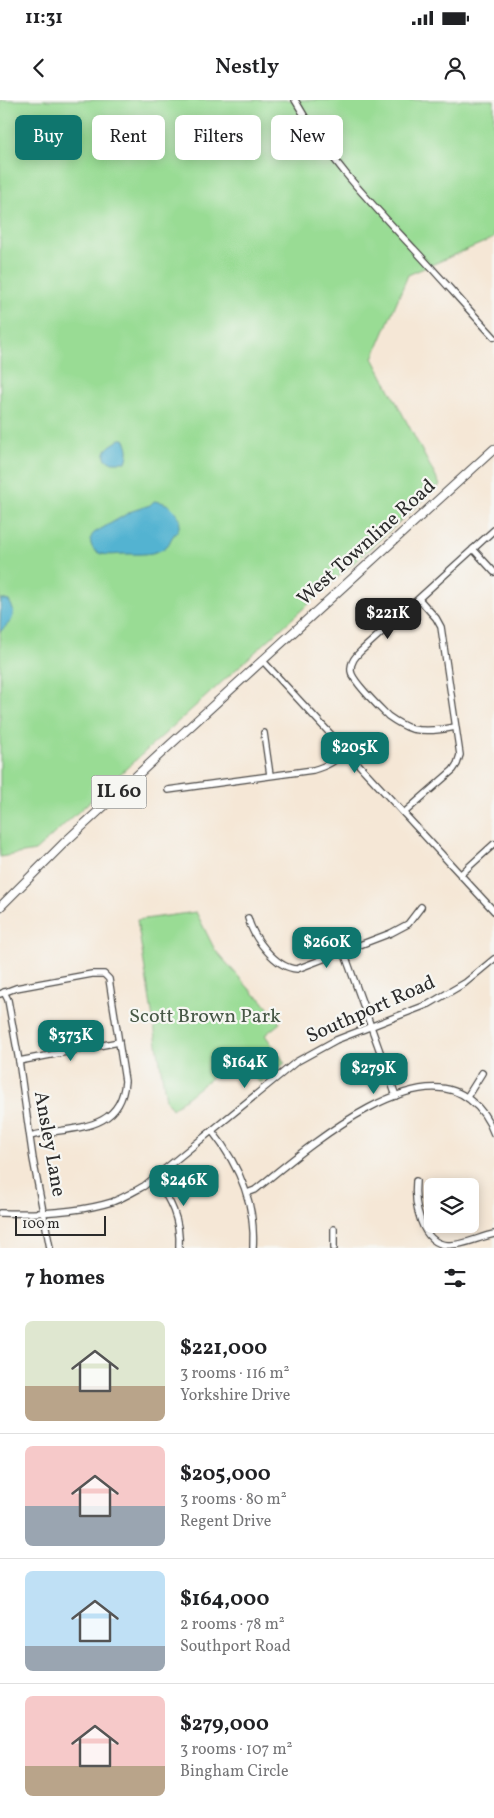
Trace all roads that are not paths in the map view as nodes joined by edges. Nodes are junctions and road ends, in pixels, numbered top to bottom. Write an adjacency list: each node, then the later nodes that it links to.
1 (295, 100): 2 (street)
2 (494, 337)
3 (494, 449): 8 (main road, West Townline Road / IL 60)
4 (494, 530): 5 (street)
5 (473, 549): 6 (street); 7 (street)
6 (494, 572)
7 (419, 599): 9 (street); 9 (street)
8 (263, 661): 11 (street); 17 (main road, IL 60)
9 (455, 727): 14 (street)
10 (264, 733): 12 (street)
11 (347, 750): 12 (street); 14 (street)
12 (270, 775): 13 (street)
13 (168, 790)
14 (405, 812): 16 (street)
15 (494, 844): 16 (street)
16 (461, 874): 19 (street)
17 (0, 907)
18 (422, 907): 21 (street)
19 (494, 910)
20 (248, 918): 21 (street)
21 (344, 952): 24 (street)
22 (494, 959): 24 (street, Southport Road)
23 (2, 993): 25 (street); 26 (street, Ansley Lane)
24 (371, 1027): 28 (street); 30 (street, Southport Road)
25 (119, 1042): 26 (street); 32 (street)
26 (19, 1061): 32 (street, Ansley Lane)
27 (482, 1073): 29 (street)
28 (396, 1096): 29 (street); 35 (street)
29 (467, 1097): 31 (street)
30 (212, 1131): 33 (street, Southport Road); 35 (street)
31 (494, 1134)
32 (30, 1136): 37 (street, Ansley Lane)
33 (155, 1177): 37 (street, Southport Road); 41 (street)
34 (416, 1181): 39 (street)
35 (247, 1193): 42 (street)
36 (0, 1213): 37 (street, Southport Road)
37 (44, 1214): 40 (street, Ansley Lane)
38 (334, 1229): 43 (street)
39 (494, 1234)
40 (50, 1248)
41 (179, 1248)
42 (253, 1248)
43 (334, 1248)

